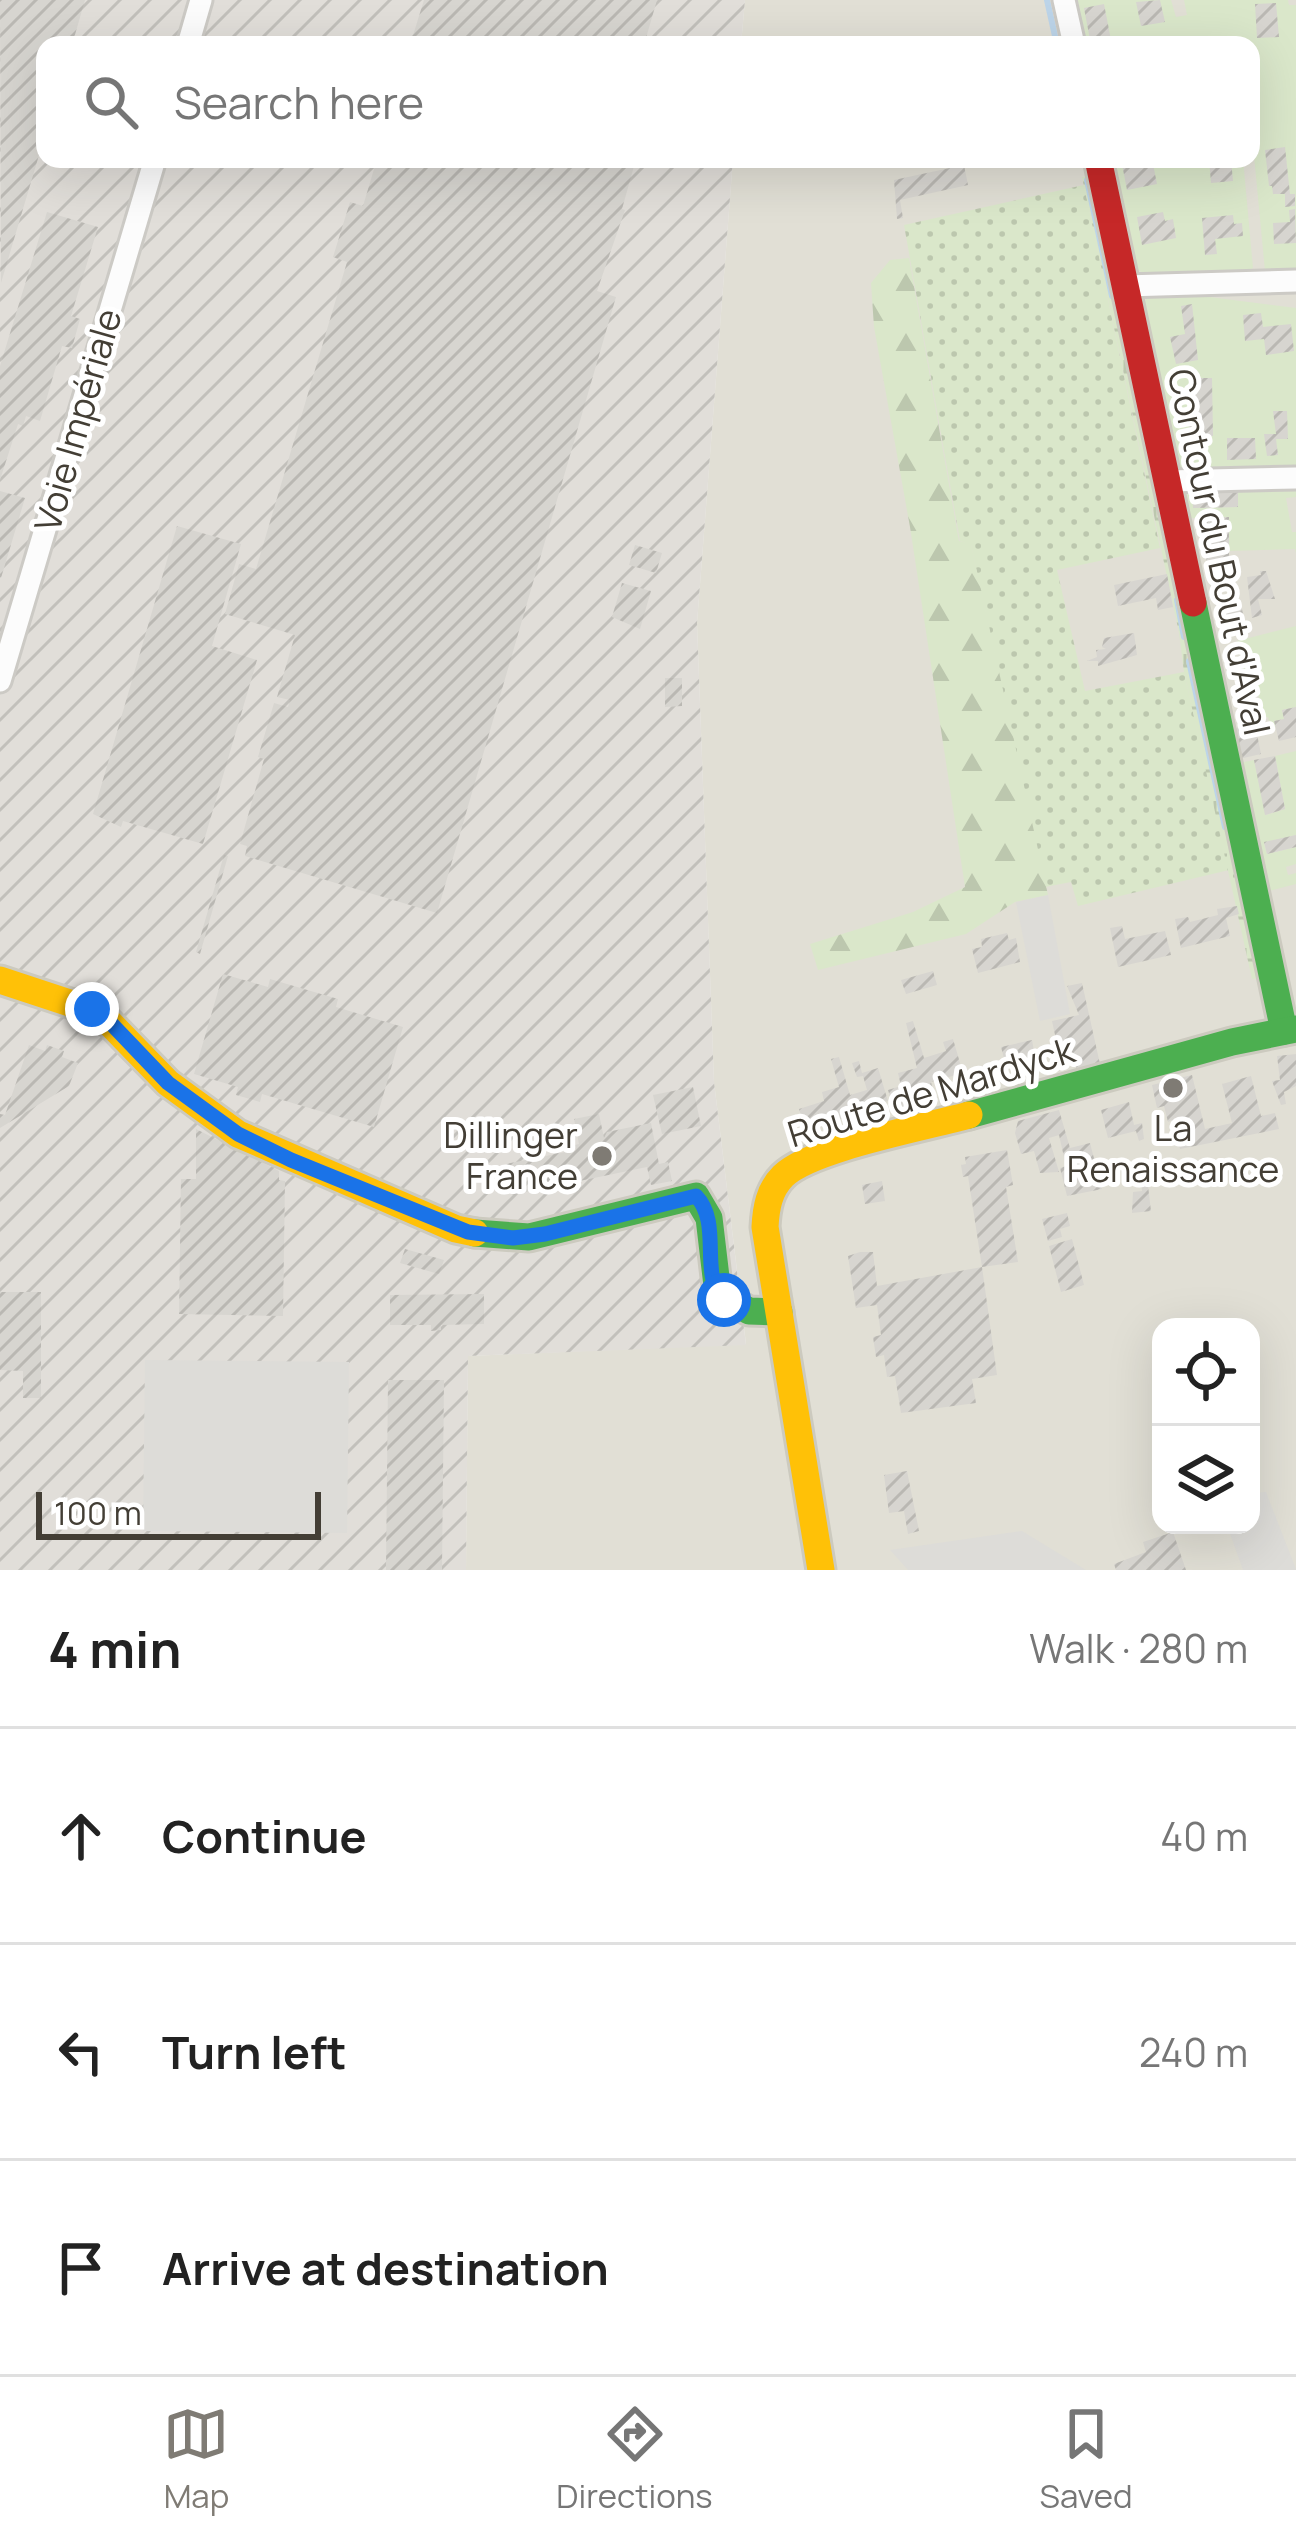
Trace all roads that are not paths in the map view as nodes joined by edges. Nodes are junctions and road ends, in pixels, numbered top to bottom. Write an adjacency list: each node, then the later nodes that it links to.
1 (201, 0): 3 (street)
2 (1064, 0): 4 (street)
3 (191, 36)
4 (1072, 36)
5 (151, 168): 11 (street, Voie Impériale)
6 (1100, 168): 8 (street, Contour du Bout d'Aval)
7 (1296, 280): 8 (street)
8 (1125, 286): 10 (street, Contour du Bout d'Aval)
9 (1296, 478): 10 (street)
10 (1168, 481): 13 (street, Contour du Bout d'Aval)
11 (0, 681)
12 (0, 980): 14 (street)
13 (1290, 1030): 14 (street, Route de Mardyck)
14 (779, 1312): 15 (street, Route de Mardyck)
15 (821, 1570)

